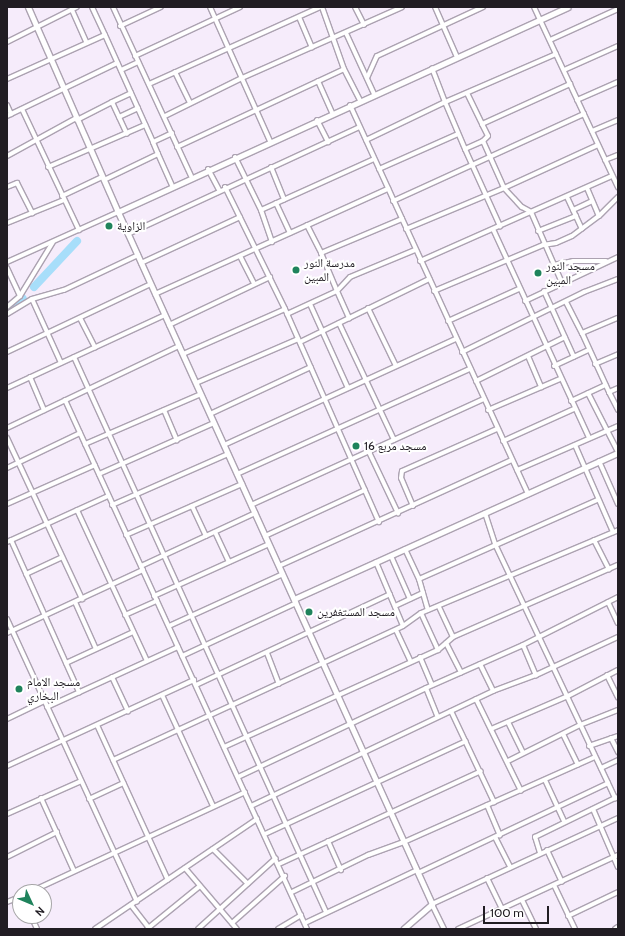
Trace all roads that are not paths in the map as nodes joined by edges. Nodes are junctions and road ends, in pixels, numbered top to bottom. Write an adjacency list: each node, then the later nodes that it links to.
1 (28, 7): 23 (street)
2 (78, 7): 16 (street)
3 (92, 7): 25 (street)
4 (113, 7): 22 (street)
5 (161, 7): 22 (street)
6 (210, 7): 18 (street)
7 (240, 7): 18 (street)
8 (321, 7): 17 (street); 26 (street)
9 (355, 7): 20 (street)
10 (402, 7): 20 (street)
11 (434, 7): 21 (street)
12 (483, 7): 21 (street)
13 (534, 7): 19 (street)
14 (568, 7): 19 (street)
15 (618, 9): 27 (street)
16 (72, 10): 23 (street); 29 (street)
17 (299, 17): 31 (street); 32 (street)
18 (215, 18): 32 (street); 34 (street)
19 (540, 20): 27 (street); 35 (street)
20 (364, 25): 24 (street)
21 (442, 25): 35 (street); 46 (street)
22 (120, 26): 34 (street)
23 (37, 27): 28 (street); 36 (street)
24 (346, 33): 26 (street); 46 (street)
25 (105, 35): 29 (street); 38 (street)
26 (333, 38): 31 (street); 40 (street)
27 (550, 40): 33 (street)
28 (7, 42)
29 (87, 43): 36 (street)
30 (618, 46): 42 (street)
31 (312, 47): 45 (street)
32 (229, 48): 43 (street); 45 (street)
33 (556, 54): 42 (street); 53 (street)
34 (135, 56): 37 (street)
35 (456, 57): 39 (street)
36 (51, 58): 44 (street); 51 (street)
37 (138, 62): 41 (street); 49 (street)
38 (117, 63): 41 (street); 51 (street)
39 (432, 68): 54 (street); 58 (street)
40 (344, 69): 47 (street); 55 (street)
41 (120, 70): 52 (street)
42 (564, 70): 50 (street)
43 (175, 72): 49 (street); 59 (street)
44 (8, 77)
45 (242, 78): 59 (street); 63 (street)
46 (367, 78): 54 (street)
47 (318, 81): 63 (street); 65 (street)
48 (618, 82): 56 (street)
49 (149, 84): 68 (street)
50 (570, 84): 56 (street); 73 (street)
51 (64, 89): 64 (street); 70 (street)
52 (131, 93): 57 (street); 62 (street)
53 (467, 93): 58 (street); 73 (street)
54 (374, 94): 55 (street)
55 (360, 100): 61 (street)
56 (578, 100): 66 (street)
57 (112, 102): 69 (street); 70 (street)
58 (445, 102): 79 (street); 80 (street)
59 (190, 103): 68 (street)
60 (7, 105): 67 (street)
61 (350, 105): 65 (street); 75 (street)
62 (138, 108): 69 (street); 74 (street)
63 (257, 108): 82 (street); 87 (street)
64 (22, 109): 67 (street); 81 (street)
65 (332, 113): 71 (street)
66 (584, 114): 76 (street); 94 (street)
67 (9, 115)
68 (165, 116): 77 (street)
69 (119, 117): 78 (street)
70 (77, 119): 81 (street); 89 (street)
71 (317, 120): 82 (street); 85 (street)
72 (618, 120): 76 (street)
73 (482, 124): 83 (street)
74 (145, 125): 78 (street); 84 (street)
75 (360, 126): 80 (street); 85 (street)
76 (592, 131): 86 (street)
77 (172, 133): 84 (street); 87 (street)
78 (127, 134): 89 (street)
79 (458, 134): 88 (street); 101 (street)
80 (366, 140): 95 (street)
81 (36, 141): 92 (street); 99 (street)
82 (270, 141): 93 (street)
83 (483, 141): 88 (street); 94 (street)
84 (153, 142): 90 (street)
85 (328, 142): 98 (street)
86 (598, 145): 96 (street); 109 (street)
87 (177, 147): 102 (street)
88 (465, 149): 97 (street)
89 (90, 150): 99 (street); 104 (street)
90 (158, 154): 104 (street); 106 (street)
91 (618, 155): 96 (street)
92 (7, 156)
93 (235, 156): 100 (street); 105 (street)
94 (490, 156): 97 (street); 109 (street)
95 (374, 159): 101 (street); 118 (street)
96 (605, 160): 103 (street)
97 (472, 164): 114 (street); 119 (street)
98 (271, 167): 105 (street); 118 (street)
99 (48, 168): 117 (street)
100 (208, 169): 102 (street); 113 (street)
101 (379, 169): 112 (street)
102 (191, 176): 106 (street)
103 (612, 176): 110 (street); 111 (street)
104 (103, 178): 117 (street); 124 (street)
105 (245, 178): 108 (street); 122 (street)
106 (172, 185): 124 (street)
107 (7, 187): 126 (street)
108 (225, 187): 113 (street); 129 (street)
109 (504, 188): 114 (street); 125 (street)
110 (587, 188): 115 (street); 120 (street)
111 (618, 188)
112 (388, 189): 119 (street); 132 (street)
113 (219, 190): 140 (street)
114 (486, 196): 133 (street); 134 (street)
115 (567, 197): 123 (street); 125 (street)
116 (618, 197): 128 (street)
117 (63, 198): 126 (street); 137 (street)
118 (284, 200): 121 (street)
119 (393, 201): 130 (street)
120 (592, 201): 123 (street); 128 (street)
121 (276, 203): 122 (street); 139 (street)
122 (261, 210): 142 (street)
123 (573, 210): 127 (street)
124 (118, 212): 137 (street); 140 (street)
125 (531, 212): 133 (street); 138 (street)
126 (32, 213): 131 (street)
127 (576, 216): 136 (street); 138 (street)
128 (599, 216): 136 (street)
129 (240, 217): 144 (street); 154 (street)
130 (402, 219): 134 (street); 146 (street)
131 (7, 223)
132 (307, 225): 139 (street); 146 (street)
133 (500, 226): 135 (street)
134 (406, 229): 145 (street)
135 (493, 229): 150 (street); 151 (street)
136 (582, 229): 143 (street)
137 (79, 230): 141 (street)
138 (538, 231): 143 (street)
139 (290, 233): 142 (street)
140 (128, 234): 147 (street)
141 (53, 242): 153 (street); 168 (street)
142 (272, 242): 144 (street)
143 (543, 245): 150 (street); 155 (street)
144 (257, 248): 148 (street); 157 (street)
145 (415, 250): 151 (street); 164 (street)
146 (320, 253): 164 (street)
147 (138, 255): 154 (street); 169 (street)
148 (240, 256): 162 (street); 167 (street)
149 (618, 257): 152 (street)
150 (506, 260): 163 (street); 165 (street)
151 (420, 261): 158 (street)
152 (609, 261): 155 (street); 160 (street)
153 (7, 262)
154 (141, 263): 161 (street)
155 (553, 265): 160 (street)
156 (7, 268): 168 (street)
157 (270, 277): 162 (street); 176 (street)
158 (429, 279): 165 (street); 174 (street)
159 (618, 279): 171 (street)
160 (562, 283): 166 (street)
161 (151, 284): 167 (street); 180 (street)
162 (254, 284): 186 (street)
163 (519, 289): 170 (street); 184 (street)
164 (337, 290): 172 (street); 181 (street)
165 (434, 291): 184 (street)
166 (544, 291): 170 (street); 175 (street)
167 (155, 294): 179 (street)
168 (20, 296): 173 (street)
169 (32, 299): 177 (street); 188 (street)
170 (525, 301): 182 (street)
171 (566, 302): 175 (street); 189 (street)
172 (310, 304): 178 (street); 187 (street)
173 (7, 307)
174 (368, 308): 181 (street); 206 (street)
175 (552, 308): 182 (street); 190 (street)
176 (285, 309): 178 (street); 199 (street)
177 (7, 314)
178 (287, 314): 192 (street)
179 (165, 315): 186 (street); 194 (street)
180 (80, 318): 188 (street); 194 (street)
181 (349, 318): 185 (street)
182 (532, 318): 195 (street); 198 (street)
183 (618, 318): 189 (street)
184 (448, 321): 191 (street)
185 (339, 323): 187 (street); 212 (street)
186 (169, 325): 193 (street)
187 (323, 332): 192 (street); 218 (street)
188 (47, 333): 197 (street); 204 (street)
189 (582, 333): 196 (street)
190 (565, 337): 195 (street); 203 (street)
191 (456, 339): 198 (street); 206 (street)
192 (299, 340): 208 (street); 214 (street)
193 (179, 346): 199 (street); 220 (street)
194 (95, 347): 202 (street)
195 (546, 347): 201 (street); 207 (street)
196 (589, 350): 203 (street); 205 (street)
197 (7, 352)
198 (462, 352): 209 (street)
199 (183, 354): 214 (street)
200 (618, 354): 205 (street)
201 (528, 356): 213 (street); 216 (street)
202 (74, 357): 204 (street); 220 (street)
203 (574, 357): 207 (street)
204 (61, 363): 210 (street)
205 (595, 364): 215 (street)
206 (396, 366): 212 (street)
207 (554, 366): 211 (street)
208 (312, 367): 224 (street); 234 (street)
209 (470, 369): 213 (street); 233 (street)
210 (30, 377): 217 (street); 229 (street)
211 (560, 379): 216 (street); 227 (street)
212 (365, 380): 218 (street); 233 (street)
213 (476, 381): 226 (street)
214 (196, 383): 223 (street)
215 (606, 385): 221 (street); 222 (street)
216 (541, 387): 231 (street)
217 (7, 388)
218 (348, 388): 224 (street)
219 (618, 388): 221 (street)
220 (88, 389): 225 (street); 242 (street)
221 (609, 392): 232 (street)
222 (588, 393): 227 (street); 240 (street)
223 (201, 394): 230 (street); 234 (street)
224 (325, 398): 239 (street); 249 (street)
225 (65, 400): 229 (street); 241 (street)
226 (484, 400): 231 (street); 246 (street)
227 (571, 401): 228 (street)
228 (574, 409): 244 (street); 247 (street)
229 (44, 410): 237 (street)
230 (164, 410): 242 (street); 245 (street)
231 (488, 410): 238 (street)
232 (618, 410)
233 (379, 411): 239 (street); 246 (street)
234 (210, 414): 235 (street)
235 (214, 424): 245 (street); 249 (street)
236 (618, 426): 240 (street)
237 (7, 428)
238 (497, 429): 247 (street); 278 (street)
239 (339, 430): 254 (street); 264 (street)
240 (606, 431): 244 (street); 252 (street)
241 (80, 433): 248 (street); 257 (street)
242 (109, 434): 248 (street); 258 (street)
243 (7, 438): 257 (street)
244 (589, 438): 250 (street)
245 (177, 440): 258 (street)
246 (394, 440): 251 (street)
247 (502, 441): 255 (street)
248 (85, 444): 259 (street)
249 (224, 445): 253 (street)
250 (575, 445): 261 (street); 262 (street)
251 (369, 452): 254 (street); 281 (street)
252 (618, 452): 256 (street)
253 (228, 454): 264 (street); 269 (street)
254 (352, 460): 266 (street); 276 (street)
255 (512, 460): 262 (street); 278 (street)
256 (598, 461): 261 (street); 267 (street)
257 (19, 463): 260 (street); 268 (street)
258 (122, 464): 263 (street); 269 (street)
259 (95, 465): 263 (street); 268 (street)
260 (7, 468)
261 (584, 468): 270 (street); 272 (street)
262 (517, 470): 270 (street)
263 (99, 474): 271 (street)
264 (237, 474): 265 (street)
265 (242, 484): 276 (street); 277 (street)
266 (365, 490): 283 (street); 291 (street)
267 (616, 492): 275 (street)
268 (32, 493): 273 (street); 284 (street)
269 (136, 494): 274 (street); 285 (street)
270 (528, 494): 282 (street)
271 (108, 496): 274 (street); 279 (street)
272 (597, 500): 288 (street); 295 (street)
273 (7, 504)
274 (112, 504): 289 (street)
275 (618, 504)
276 (251, 505): 280 (street)
277 (192, 506): 285 (street); 290 (street)
278 (413, 506): 281 (street)
279 (77, 510): 284 (street); 311 (street)
280 (255, 513): 287 (street); 291 (street)
281 (398, 513): 283 (street)
282 (485, 513): 295 (street); 296 (street)
283 (379, 522): 302 (street)
284 (47, 524): 293 (street); 299 (street)
285 (150, 524): 289 (street); 297 (street)
286 (618, 530): 288 (street)
287 (215, 532): 290 (street); 300 (street)
288 (613, 532): 292 (street)
289 (126, 535): 304 (street)
290 (206, 536): 297 (street)
291 (266, 536): 294 (street)
292 (594, 540): 305 (street); 308 (street)
293 (9, 541): 306 (street)
294 (269, 544): 300 (street); 302 (street)
295 (495, 544): 308 (street); 309 (street)
296 (405, 549): 298 (street); 309 (street)
297 (164, 556): 304 (street); 310 (street)
298 (391, 556): 301 (street); 317 (street)
299 (62, 558): 306 (street); 316 (street)
300 (229, 562): 310 (street)
301 (376, 562): 313 (street); 319 (street)
302 (279, 566): 307 (street)
303 (618, 566): 305 (street)
304 (142, 568): 311 (street); 314 (street)
305 (609, 569): 322 (street)
306 (26, 574): 328 (street)
307 (283, 574): 319 (street); 329 (street)
308 (511, 575): 322 (street); 324 (street)
309 (419, 579): 312 (street)
310 (177, 585): 314 (street); 329 (street)
311 (110, 586): 316 (street); 327 (street)
312 (423, 593): 317 (street); 325 (street)
313 (390, 594): 323 (street); 338 (street)
314 (154, 596): 318 (street)
315 (618, 597): 321 (street)
316 (82, 599): 320 (street)
317 (410, 599): 323 (street)
318 (157, 600): 327 (street); 332 (street)
319 (295, 601): 338 (street); 344 (street)
320 (75, 602): 328 (street); 346 (street)
321 (608, 602): 331 (street); 340 (street)
322 (525, 605): 339 (street); 340 (street)
323 (395, 606): 333 (street)
324 (439, 607): 325 (street); 339 (street)
325 (428, 610): 326 (street)
326 (421, 613): 333 (street); 347 (street)
327 (125, 615): 336 (street)
328 (45, 616): 334 (street); 353 (street)
329 (191, 616): 332 (street); 344 (street)
330 (7, 619): 334 (street)
331 (618, 623)
332 (168, 626): 345 (street)
333 (403, 626): 335 (street)
334 (12, 630): 337 (street); 375 (street)
335 (396, 630): 351 (street); 354 (street)
336 (133, 632): 346 (street); 352 (street)
337 (7, 633)
338 (310, 633): 348 (street); 354 (street)
339 (453, 637): 342 (street)
340 (540, 637): 343 (street); 356 (street)
341 (618, 637): 356 (street)
342 (446, 643): 347 (street); 358 (street)
343 (523, 645): 355 (street); 360 (street)
344 (204, 646): 349 (street); 359 (street)
345 (178, 647): 349 (street); 352 (street)
346 (96, 649): 353 (street)
347 (438, 650): 350 (street)
348 (266, 653): 359 (street); 364 (street)
349 (182, 656): 363 (street)
350 (420, 657): 351 (street); 366 (street)
351 (410, 660): 371 (street)
352 (147, 661): 362 (street)
353 (66, 663): 369 (street)
354 (323, 663): 364 (street); 371 (street)
355 (480, 664): 358 (street); 368 (street)
356 (555, 667): 360 (street); 372 (street)
357 (618, 670): 361 (street)
358 (461, 672): 366 (street)
359 (218, 675): 365 (street); 376 (street)
360 (536, 675): 368 (street)
361 (607, 675): 372 (street); 373 (street)
362 (112, 677): 369 (street); 378 (street)
363 (194, 680): 365 (street); 370 (street)
364 (279, 684): 376 (street)
365 (196, 685): 381 (street)
366 (432, 685): 367 (street)
367 (426, 688): 382 (street); 386 (street)
368 (493, 691): 374 (street)
369 (79, 692): 377 (street)
370 (162, 695): 378 (street); 389 (street)
371 (338, 695): 386 (street); 392 (street)
372 (568, 696): 384 (street); 387 (street)
373 (618, 698)
374 (476, 699): 380 (street); 388 (street)
375 (44, 701): 377 (street); 383 (street)
376 (232, 706): 381 (street); 392 (street)
377 (47, 707): 394 (street)
378 (128, 710): 385 (street)
379 (618, 710): 387 (street)
380 (451, 711): 382 (street); 395 (street)
381 (210, 715): 389 (street); 397 (street)
382 (438, 717): 400 (street)
383 (7, 718)
384 (508, 722): 388 (street); 399 (street)
385 (97, 725): 394 (street); 402 (street)
386 (351, 725): 400 (street); 407 (street)
387 (580, 725): 390 (street); 396 (street)
388 (491, 729): 404 (street)
389 (178, 730): 402 (street); 424 (street)
390 (563, 734): 399 (street); 405 (street)
391 (618, 736): 393 (street)
392 (246, 737): 397 (street); 407 (street)
393 (611, 738): 396 (street); 398 (street)
394 (62, 740): 406 (street); 412 (street)
395 (466, 741): 409 (street); 415 (street)
396 (589, 746): 401 (street)
397 (224, 747): 410 (street)
398 (618, 752)
399 (523, 753): 404 (street)
400 (364, 754): 415 (street); 418 (street)
401 (595, 757): 405 (street); 408 (street)
402 (114, 760): 413 (street)
403 (618, 760): 408 (street)
404 (508, 761): 416 (street)
405 (578, 765): 411 (street)
406 (7, 766)
407 (260, 767): 410 (street); 418 (street)
408 (601, 768): 414 (street)
409 (481, 771): 422 (street); 428 (street)
410 (238, 777): 417 (street)
411 (545, 780): 416 (street); 426 (street)
412 (81, 781): 420 (street); 421 (street)
413 (123, 783): 421 (street); 438 (street)
414 (608, 783): 419 (street); 426 (street)
415 (378, 784): 428 (street); 433 (street)
416 (521, 791): 422 (street)
417 (245, 792): 424 (street); 425 (street)
418 (273, 796): 425 (street); 433 (street)
419 (616, 797): 427 (street)
420 (41, 798): 429 (street); 435 (street)
421 (90, 799): 443 (street)
422 (494, 802): 423 (street)
423 (487, 805): 437 (street); 440 (street)
424 (213, 806): 438 (street)
425 (251, 806): 431 (street)
426 (558, 807): 432 (street); 437 (street)
427 (593, 809): 432 (street); 434 (street)
428 (391, 813): 439 (street); 440 (street)
429 (7, 814)
430 (618, 818): 434 (street)
431 (257, 819): 436 (street); 441 (street)
432 (564, 820): 444 (street)
433 (286, 825): 436 (street); 445 (street)
434 (600, 826): 442 (street); 448 (street)
435 (57, 832): 447 (street); 455 (street)
436 (265, 834): 449 (street)
437 (498, 836): 453 (street); 456 (street)
438 (148, 837): 443 (street); 459 (street)
439 (328, 841): 445 (street); 454 (street)
440 (404, 842): 454 (street); 456 (street)
441 (213, 849): 452 (street); 463 (street)
442 (547, 850): 444 (street); 460 (street)
443 (114, 852): 455 (street); 469 (street)
444 (540, 853): 453 (street)
445 (299, 854): 450 (street); 461 (street)
446 (618, 855): 448 (street)
447 (7, 857)
448 (613, 857): 451 (street); 460 (street)
449 (276, 858): 450 (street); 463 (street)
450 (279, 864): 457 (street)
451 (618, 867)
452 (185, 868): 459 (street); 465 (street)
453 (510, 868): 458 (street)
454 (341, 870): 461 (street)
455 (74, 871): 462 (street)
456 (418, 872): 470 (street); 474 (street)
457 (285, 876): 466 (street); 477 (street)
458 (487, 878): 470 (street); 472 (street)
459 (168, 880): 469 (street)
460 (562, 882): 464 (street)
461 (311, 883): 466 (street); 474 (street)
462 (47, 884)
463 (248, 884): 473 (street)
464 (554, 885): 468 (street); 476 (street)
465 (200, 886): 473 (street); 479 (street)
466 (292, 892): 475 (street)
467 (618, 892): 476 (street)
468 (522, 900): 472 (street); 489 (street)
469 (137, 901): 471 (street)
470 (432, 904): 486 (street); 487 (street)
471 (131, 905): 479 (street); 481 (street)
472 (502, 909): 488 (street)
473 (220, 910): 477 (street); 482 (street)
474 (326, 912): 478 (street)
475 (301, 915): 478 (street); 484 (street)
476 (568, 916): 490 (street)
477 (232, 923): 483 (street)
478 (305, 923): 485 (street)
479 (148, 928)
480 (618, 928): 491 (street)
481 (95, 929)
482 (198, 929)
483 (237, 929)
484 (278, 929)
485 (307, 929)
486 (403, 929)
487 (444, 929)
488 (458, 929)
489 (535, 929)
490 (575, 929)
491 (615, 929)

